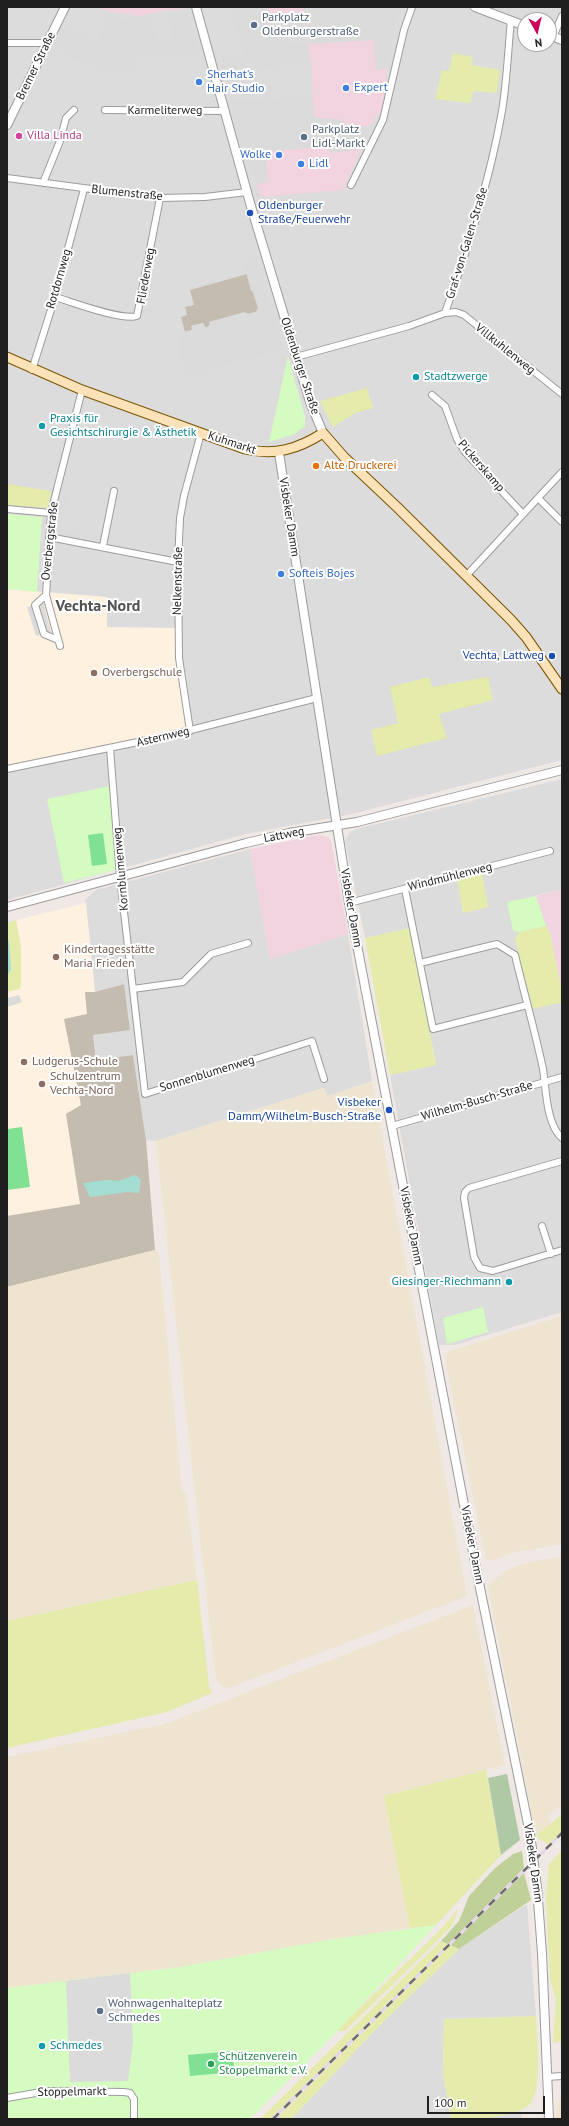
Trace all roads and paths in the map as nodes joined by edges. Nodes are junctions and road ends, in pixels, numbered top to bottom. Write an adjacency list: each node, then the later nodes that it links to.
1 (65, 7): 10 (street, Bremer Straße)
2 (196, 7): 13 (street, Oldenburger Straße)
3 (412, 7): 17 (street)
4 (475, 7): 6 (street)
5 (562, 16): 8 (street)
6 (511, 20): 7 (street); 22 (street, Graf-von-Galen-Straße)
7 (517, 23)
8 (557, 25)
9 (7, 43): 10 (street)
10 (47, 43): 14 (street, Bremer Straße)
11 (74, 110): 16 (street)
12 (105, 110): 13 (street, Karmeliterweg)
13 (225, 111): 19 (street, Oldenburger Straße)
14 (7, 125)
15 (7, 178): 16 (street, Blumenstraße)
16 (43, 183): 18 (street, Blumenstraße)
17 (351, 185)
18 (84, 189): 20 (street, Blumenstraße); 21 (street, Rotdornweg)
19 (247, 192): 20 (street, Blumenstraße); 24 (street, Oldenburger Straße)
20 (160, 198): 21 (street, Fliederweg)
21 (55, 297): 25 (street, Rotdornweg)
22 (445, 313): 24 (street, Graf-von-Galen-Straße); 27 (street, Villkuhlenweg)
23 (7, 357): 25 (main road, Kuhmarkt)
24 (296, 358): 30 (street, Oldenburger Straße)
25 (32, 370): 26 (main road, Kuhmarkt)
26 (82, 390): 29 (main road, Kuhmarkt); 36 (street, Overbergstraße)
27 (562, 394)
28 (432, 395): 37 (street, Pickerskamp)
29 (201, 433): 31 (main road, Kuhmarkt); 41 (street, Nelkenstraße)
30 (323, 433): 31 (main road, Kuhmarkt); 42 (main road, Oldenburger Straße)
31 (279, 453): 45 (street, Visbeker Damm)
32 (562, 472): 34 (street)
33 (114, 491): 40 (street)
34 (538, 498): 37 (street); 38 (street)
35 (7, 509): 36 (street)
36 (51, 512): 39 (street, Overbergstraße)
37 (523, 514): 42 (street)
38 (562, 522)
39 (49, 537): 40 (street); 43 (street, Overbergstraße)
40 (103, 546): 41 (street)
41 (178, 562): 46 (street, Nelkenstraße)
42 (466, 576): 44 (main road, Oldenburger Straße)
43 (46, 595): 43 (street, Overbergstraße)
44 (562, 689)
45 (317, 698): 46 (street, Asternweg); 50 (street, Visbeker Damm)
46 (190, 731): 47 (street, Asternweg)
47 (110, 748): 48 (street, Asternweg); 52 (street, Kornblumenweg)
48 (7, 769)
49 (562, 770): 50 (street, Lattweg)
50 (336, 826): 52 (street, Lattweg); 54 (street, Visbeker Damm)
51 (550, 851): 53 (street, Windmühlenweg)
52 (120, 877): 55 (street, Lattweg); 58 (street, Kornblumenweg)
53 (405, 889): 54 (street, Windmühlenweg); 57 (street)
54 (349, 903): 64 (street, Visbeker Damm)
55 (7, 907)
56 (248, 943): 58 (street)
57 (420, 963): 59 (street); 59 (street)
58 (133, 989): 60 (street, Kornblumenweg)
59 (527, 1005): 63 (street)
60 (140, 1049): 62 (street, Sonnenblumenweg)
61 (562, 1077): 63 (street, Wilhelm-Busch-Straße)
62 (324, 1079)
63 (544, 1082): 64 (street, Wilhelm-Busch-Straße); 65 (street)
64 (392, 1126): 71 (street, Visbeker Damm)
65 (562, 1138)
66 (562, 1161): 69 (street)
67 (542, 1226): 69 (street)
68 (562, 1250): 69 (street)
69 (551, 1254)
70 (562, 2076): 71 (street)
71 (548, 2077): 74 (street, Visbeker Damm)
72 (7, 2098): 73 (street, Stoppelmarkt)
73 (134, 2119)
74 (547, 2119)

